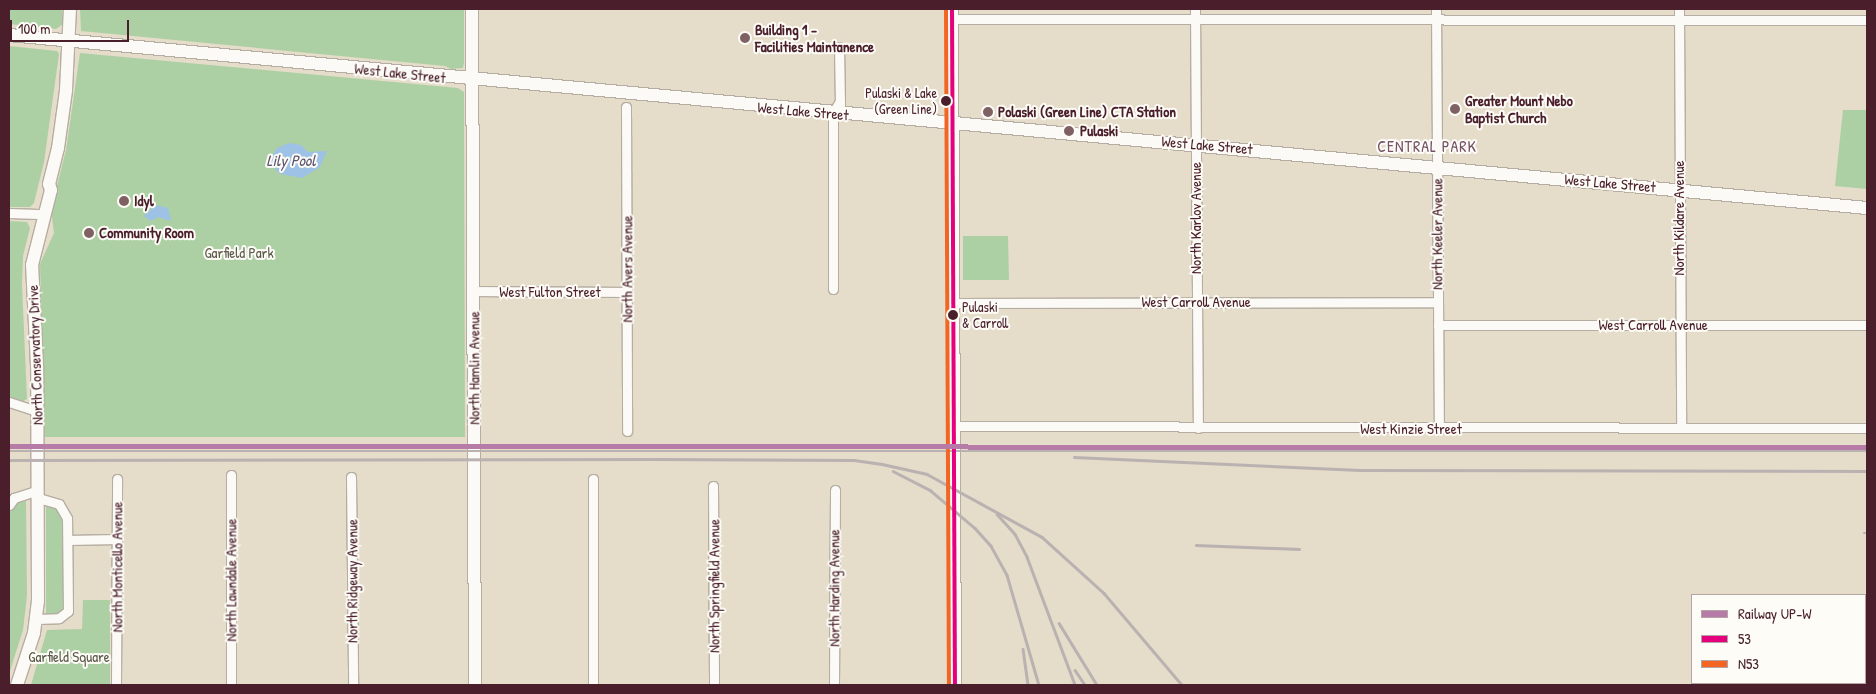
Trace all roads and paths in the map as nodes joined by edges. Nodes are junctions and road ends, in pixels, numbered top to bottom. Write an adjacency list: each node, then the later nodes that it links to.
1 (70, 9): 15 (main road, North Conservatory Drive)
2 (472, 9): 18 (main road, North Hamlin Avenue)
3 (1194, 9): 8 (street, North Karlov Avenue)
4 (1436, 9): 9 (street, North Keeler Avenue)
5 (1678, 9): 10 (street, North Kildare Avenue)
6 (1799, 9): 11 (street)
7 (952, 14): 8 (street); 26 (main road)
8 (1195, 19): 9 (street); 27 (street, North Karlov Avenue)
9 (1436, 19): 10 (street); 28 (street, North Keeler Avenue)
10 (1679, 20): 11 (street); 29 (street, North Kildare Avenue)
11 (1799, 20): 12 (street)
12 (1867, 20)
13 (9, 35): 14 (main road)
14 (22, 36): 15 (main road); 15 (main road)
15 (70, 41): 16 (main road, West Lake Street); 16 (main road); 33 (main road, North Conservatory Drive)
16 (121, 46): 19 (main road, West Lake Street)
17 (839, 47): 25 (street)
18 (472, 66): 20 (main road); 21 (main road, North Hamlin Avenue)
19 (412, 74): 20 (main road, West Lake Street); 21 (main road)
20 (452, 78): 21 (main road, West Lake Street)
21 (472, 86): 22 (main road, West Lake Street); 36 (main road, North Hamlin Avenue)
22 (620, 94): 23 (main road, West Lake Street); 24 (street, North Avers Avenue)
23 (635, 95): 24 (street); 25 (main road, West Lake Street)
24 (626, 107): 37 (street, North Avers Avenue)
25 (838, 109): 26 (main road, West Lake Street); 35 (street)
26 (953, 123): 27 (main road, West Lake Street); 40 (main road)
27 (1195, 144): 28 (main road, West Lake Street); 38 (street, North Karlov Avenue)
28 (1437, 167): 29 (main road, West Lake Street); 39 (street, North Keeler Avenue)
29 (1679, 190): 30 (main road, West Lake Street); 31 (main road, West Lake Street); 34 (main road, West Lake Street); 42 (street, North Kildare Avenue)
30 (1867, 201)
31 (1867, 208)
32 (9, 213): 33 (street)
33 (41, 214): 45 (main road, North Conservatory Drive)
34 (1867, 215)
35 (833, 289)
36 (473, 291): 37 (street, West Fulton Street); 67 (main road, North Hamlin Avenue)
37 (627, 292): 51 (street, North Avers Avenue)
38 (1197, 301): 39 (street, West Carroll Avenue); 40 (street, West Carroll Avenue); 47 (street, North Karlov Avenue)
39 (1438, 302): 41 (street, North Keeler Avenue)
40 (953, 303): 46 (main road)
41 (1438, 325): 42 (street, West Carroll Avenue); 50 (street, North Keeler Avenue)
42 (1680, 325): 43 (street, West Carroll Avenue); 48 (street, North Kildare Avenue)
43 (1867, 325)
44 (9, 402): 45 (street)
45 (37, 411): 58 (main road, North Conservatory Drive)
46 (955, 426): 47 (street, West Kinzie Street); 71 (main road)
47 (1198, 428): 50 (street, West Kinzie Street)
48 (1681, 428): 49 (street, West Kinzie Street); 50 (street, West Kinzie Street)
49 (1867, 428)
50 (1438, 429)
51 (627, 431)
52 (231, 475): 65 (street, North Lawndale Avenue)
53 (351, 477): 66 (street, North Ridgeway Avenue)
54 (117, 479): 61 (street, North Monticello Avenue)
55 (593, 479): 68 (street)
56 (713, 486): 69 (street, North Springfield Avenue)
57 (835, 490): 70 (street, North Harding Avenue)
58 (38, 494): 59 (street); 60 (street); 62 (main road, North Conservatory Drive)
59 (9, 505)
60 (68, 540): 61 (street); 62 (street)
61 (117, 540): 64 (street, North Monticello Avenue)
62 (36, 619): 63 (main road, North Conservatory Drive)
63 (17, 685)
64 (116, 685)
65 (231, 685)
66 (353, 685)
67 (475, 685)
68 (593, 685)
69 (714, 685)
70 (834, 685)
71 (955, 685)

